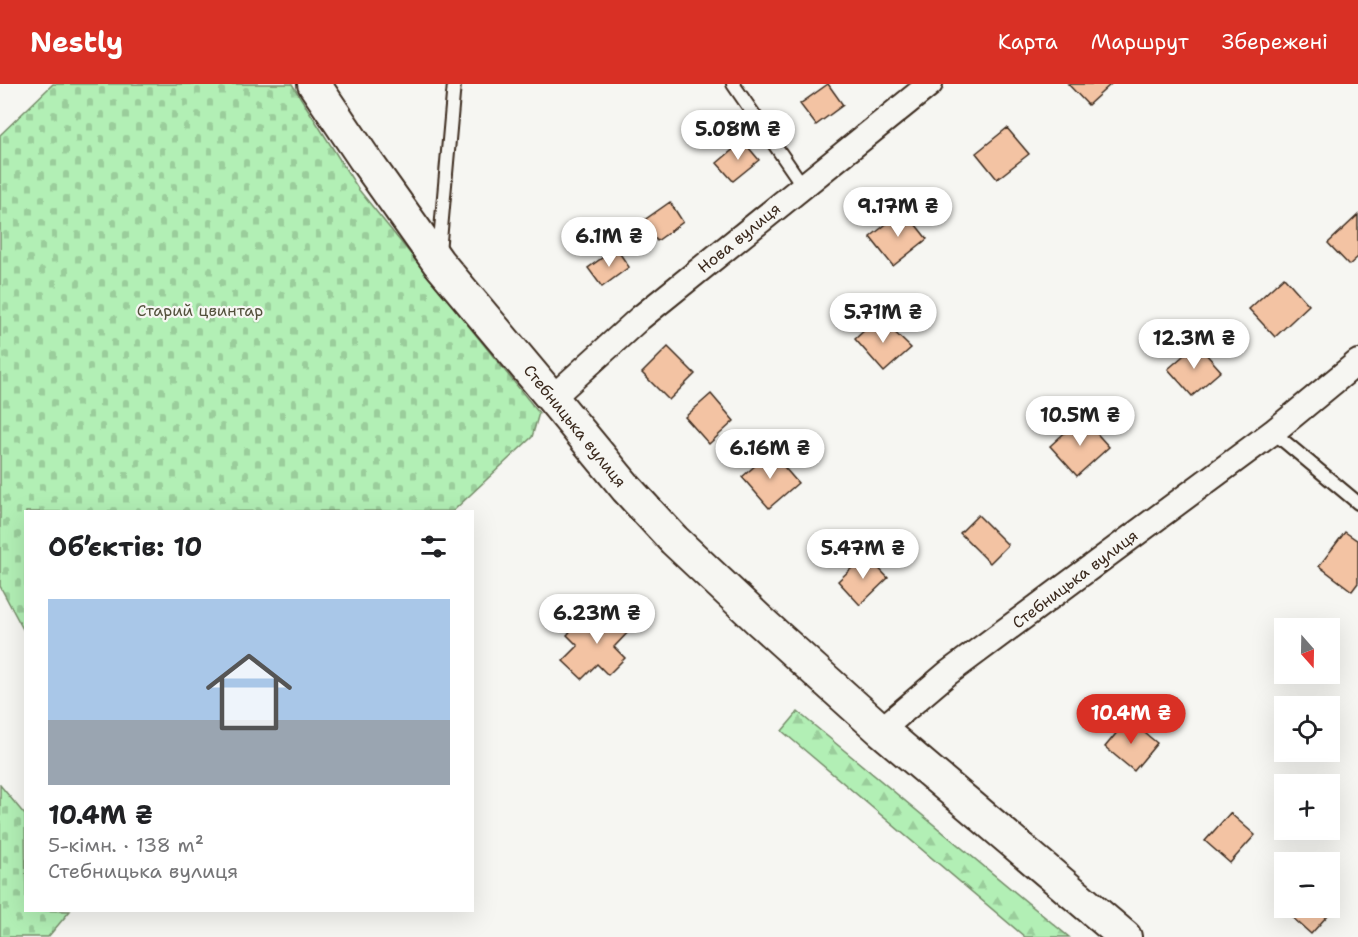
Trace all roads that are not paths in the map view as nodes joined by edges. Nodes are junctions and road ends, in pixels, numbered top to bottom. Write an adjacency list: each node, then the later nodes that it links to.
1 (314, 84): 6 (street, Стебницька вулиця)
2 (454, 84): 6 (lane)
3 (733, 84): 5 (lane)
4 (930, 84): 5 (street, Нова вулиця)
5 (803, 186): 8 (street, Нова вулиця)
6 (438, 262): 8 (street, Стебницька вулиця)
7 (1358, 362): 9 (street, Стебницька вулиця)
8 (552, 398): 11 (street, Стебницька вулиця)
9 (1273, 432): 10 (lane); 11 (street, Стебницька вулиця)
10 (1358, 502)
11 (881, 730): 12 (street, Стебницька вулиця)
12 (1125, 937)

